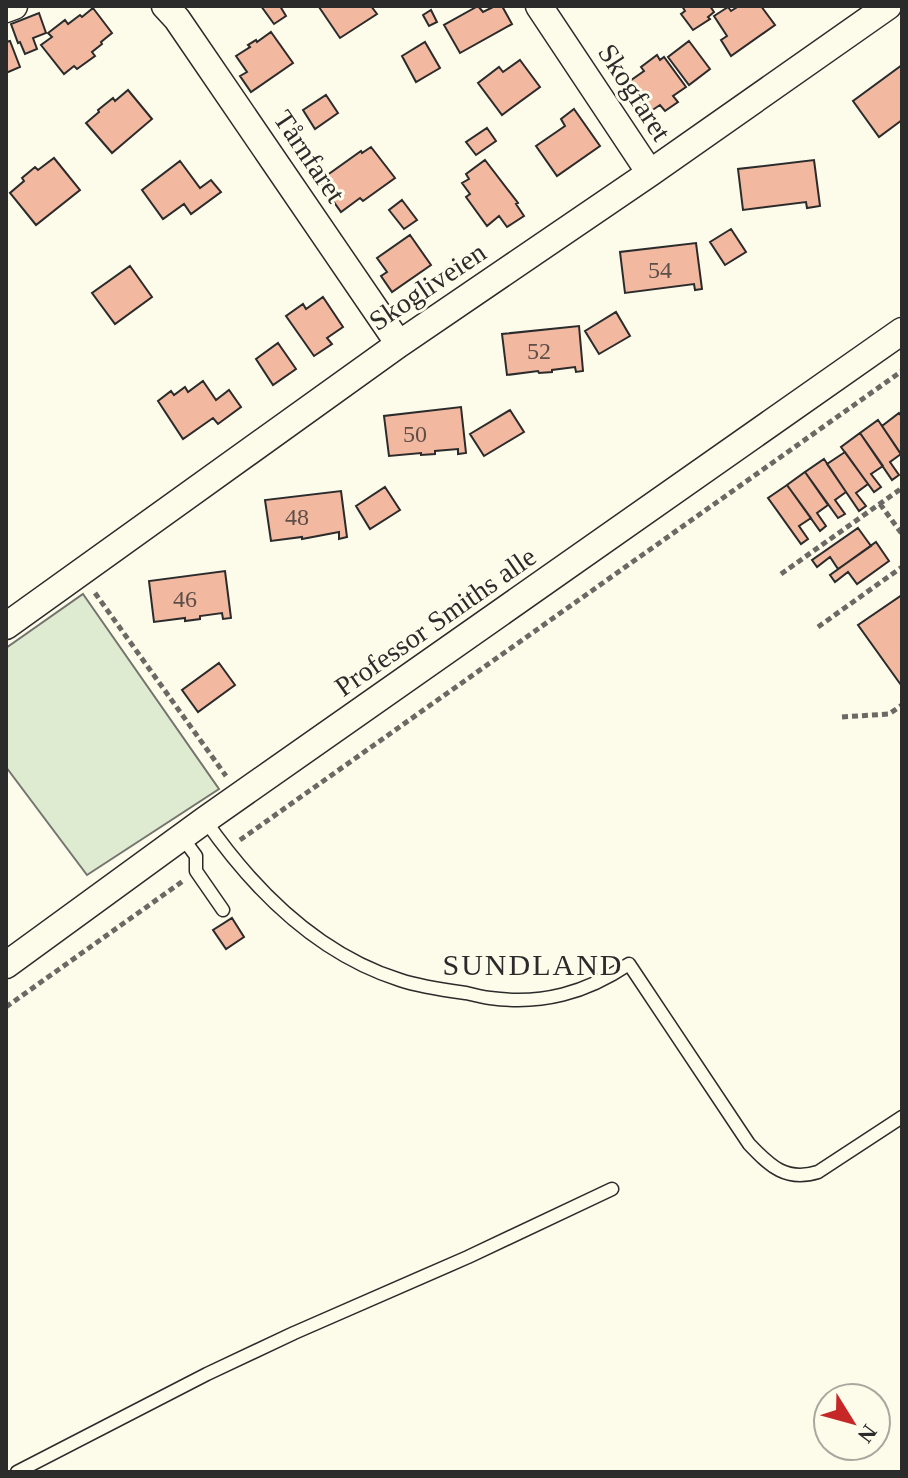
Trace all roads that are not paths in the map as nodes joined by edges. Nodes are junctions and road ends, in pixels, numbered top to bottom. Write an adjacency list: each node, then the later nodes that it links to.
1 (14, 6): 5 (street)
2 (165, 6): 8 (street, Tårnfaret)
3 (539, 6): 6 (street, Skogfaret)
4 (888, 6): 6 (street, Skogliveien)
5 (6, 9)
6 (650, 173): 8 (street, Skogliveien)
7 (902, 331): 10 (street, Professor Smiths alle)
8 (399, 344): 9 (street, Skogliveien)
9 (6, 626)
10 (205, 820): 11 (street, Professor Smiths alle); 14 (lane)
11 (182, 837): 12 (lane); 13 (street, Professor Smiths alle)
12 (223, 910)
13 (6, 965)
14 (902, 1117)
15 (612, 1189): 16 (lane)
16 (17, 1472)

